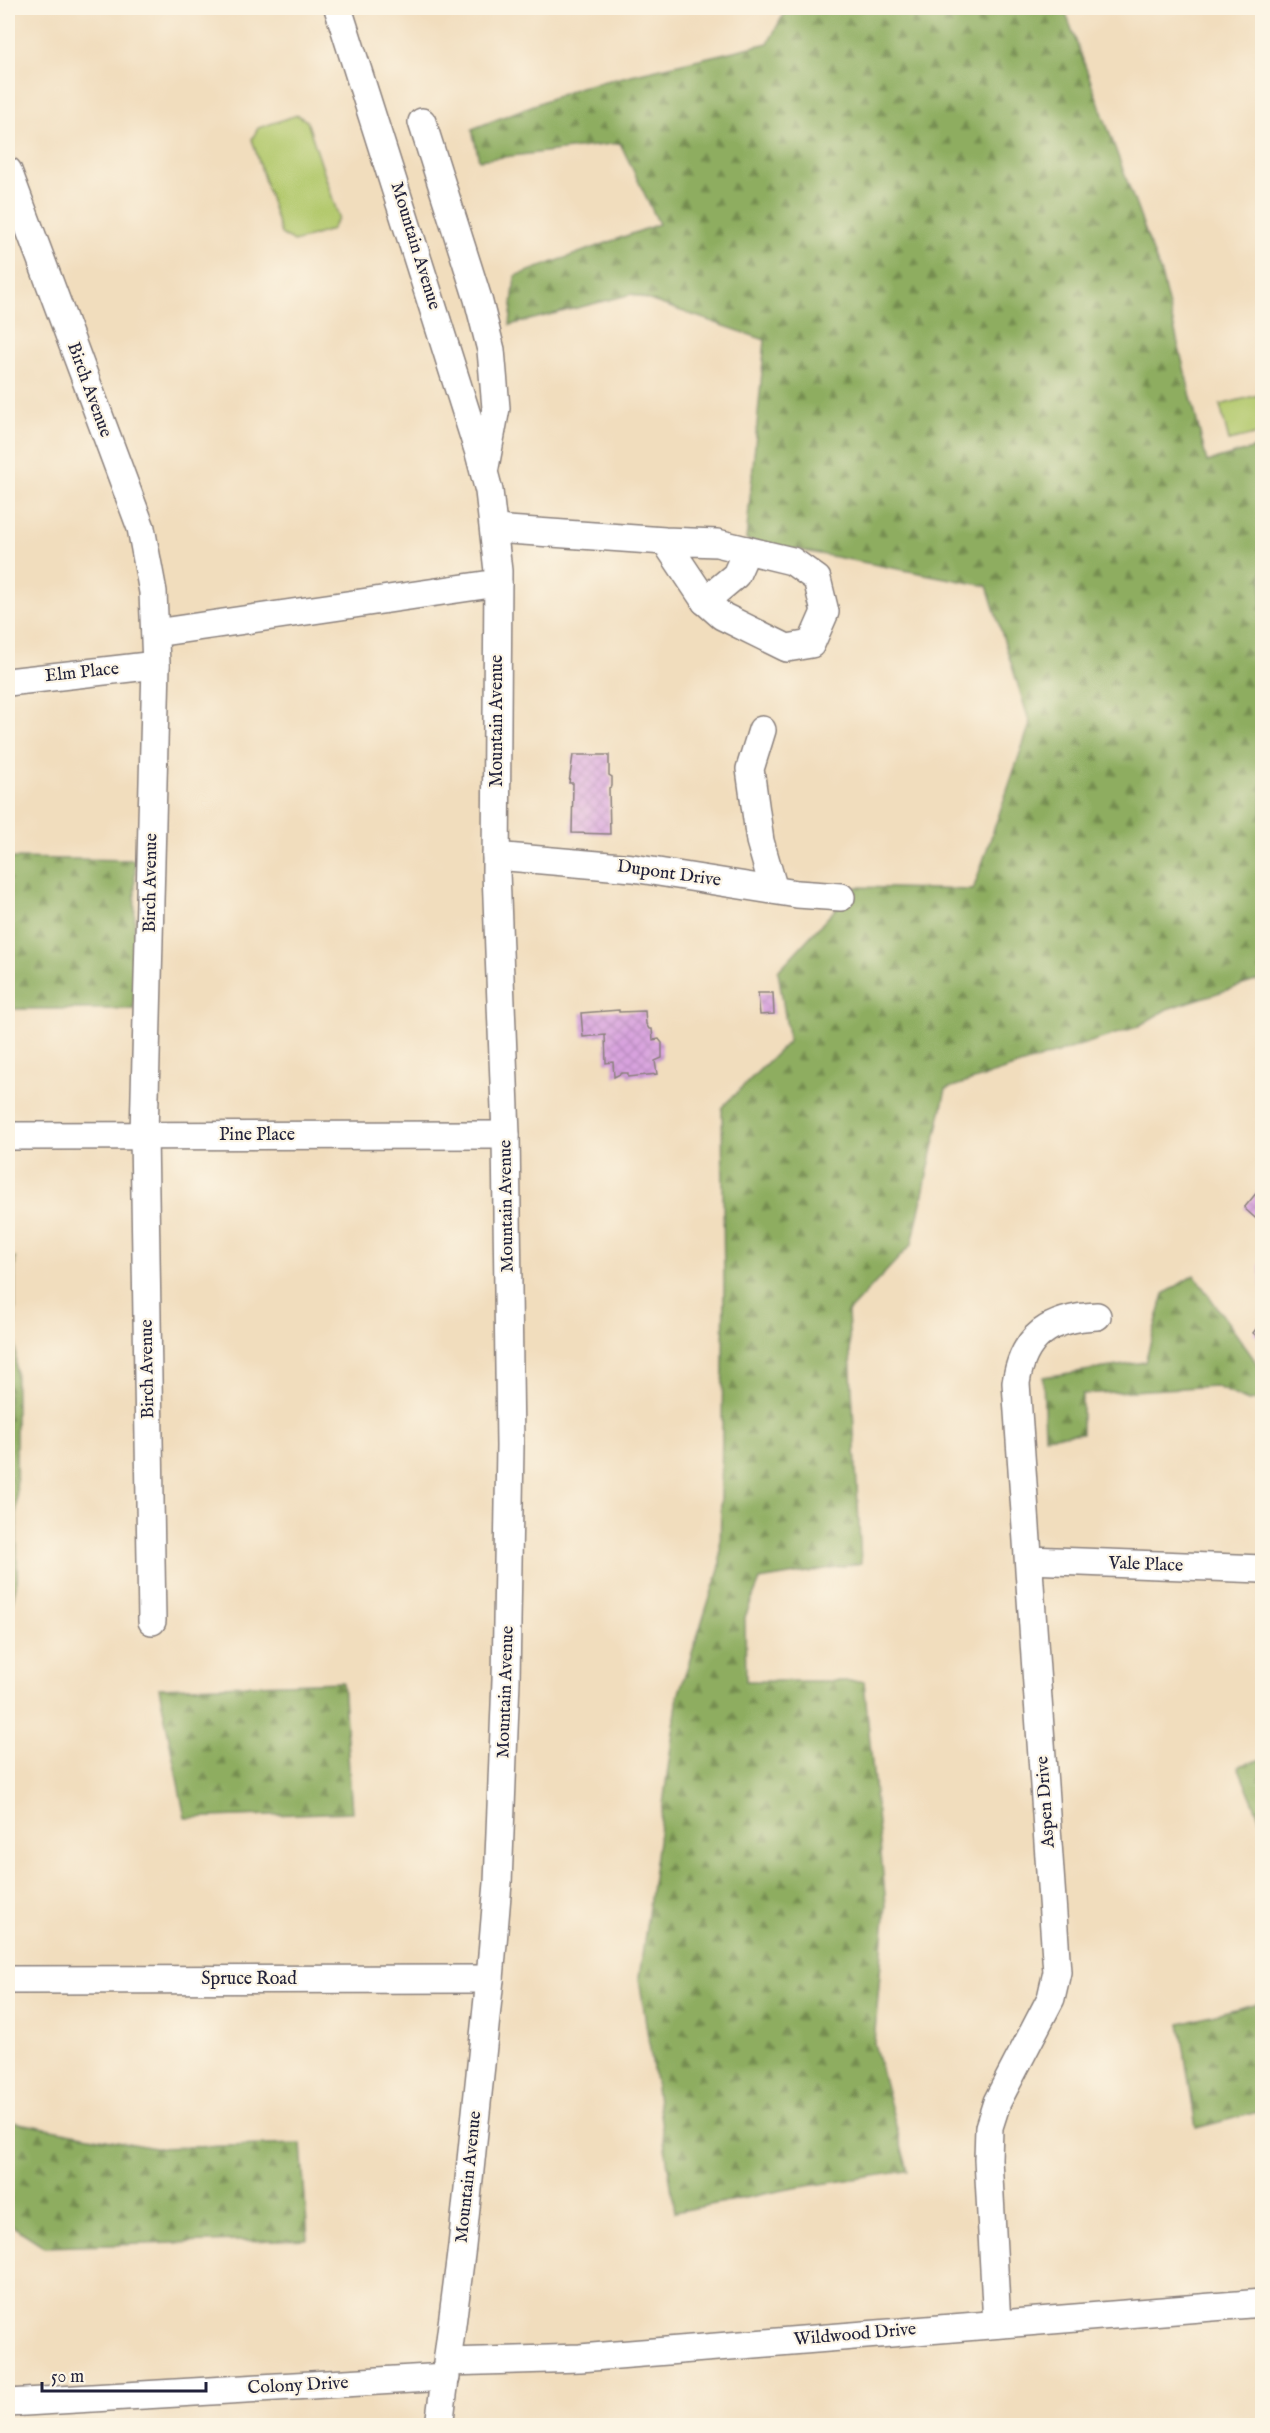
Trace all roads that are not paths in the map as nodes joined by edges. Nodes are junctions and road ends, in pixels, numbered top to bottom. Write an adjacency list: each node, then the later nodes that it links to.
1 (338, 8): 4 (street, Mountain Avenue)
2 (422, 122): 4 (street)
3 (8, 171): 10 (street, Birch Avenue)
4 (484, 474): 5 (street, Mountain Avenue)
5 (495, 529): 6 (street); 8 (street, Mountain Avenue)
6 (664, 541): 7 (street); 9 (street)
7 (747, 550): 9 (street); 9 (street)
8 (498, 584): 10 (street); 14 (street, Mountain Avenue)
9 (705, 601)
10 (154, 633): 11 (street, Birch Avenue)
11 (156, 665): 12 (street, Elm Place); 17 (street, Birch Avenue)
12 (8, 682)
13 (762, 730): 15 (street)
14 (496, 856): 15 (street, Dupont Drive); 18 (street, Mountain Avenue)
15 (774, 890): 16 (street, Dupont Drive)
16 (841, 897)
17 (144, 1135): 18 (street, Pine Place); 19 (street, Pine Place); 23 (street, Birch Avenue)
18 (506, 1135): 24 (street, Mountain Avenue)
19 (8, 1136)
20 (1097, 1316): 21 (street, Aspen Drive)
21 (1029, 1560): 22 (street, Vale Place); 27 (street, Aspen Drive)
22 (1263, 1569)
23 (152, 1621)
24 (490, 1979): 25 (street, Spruce Road); 28 (street, Mountain Avenue)
25 (8, 1980)
26 (1263, 2303): 27 (street, Wildwood Drive)
27 (997, 2324): 28 (street, Wildwood Drive)
28 (447, 2370): 29 (street, Colony Drive); 30 (street, Mountain Avenue)
29 (8, 2403)
30 (440, 2426)

